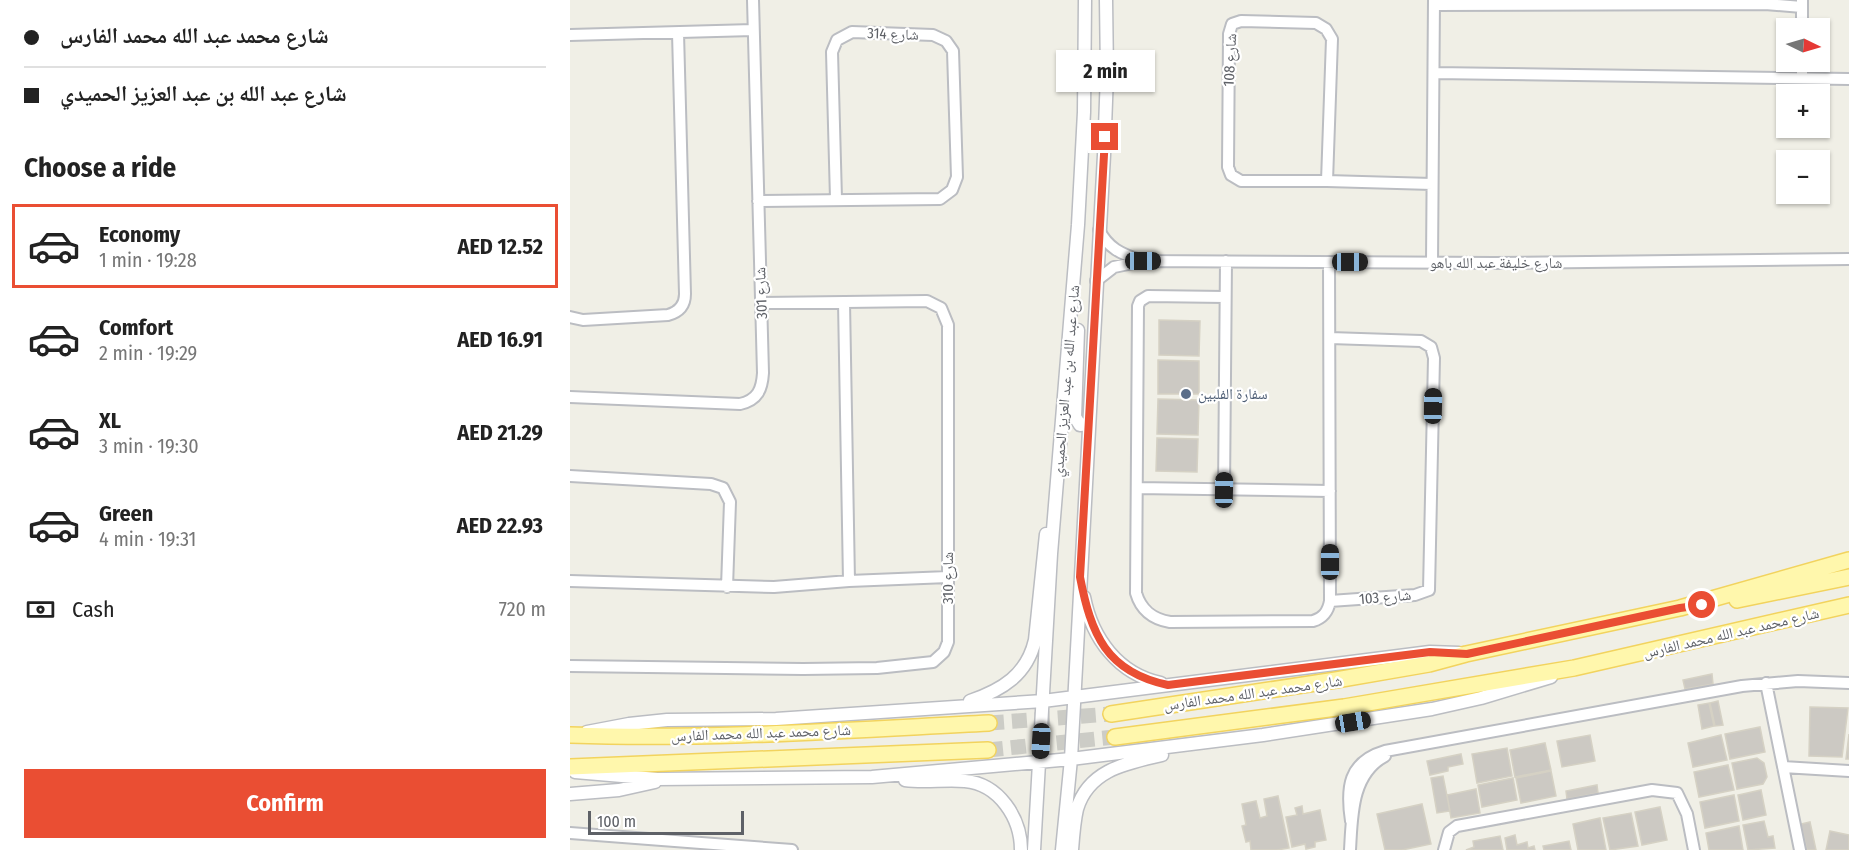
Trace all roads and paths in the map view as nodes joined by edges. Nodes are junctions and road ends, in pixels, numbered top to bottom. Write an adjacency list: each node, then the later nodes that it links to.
1 (753, 0): 6 (street, شارع 301)
2 (1085, 0): 24 (street, شارع عبد الله بن عبد العزيز الحميدي)
3 (1106, 0): 17 (street, شارع عبد الله بن عبد العزيز الحميدي)
4 (1434, 2): 5 (street); 10 (street)
5 (1802, 3)
6 (753, 30): 7 (street); 16 (street, شارع 301)
7 (678, 33): 8 (street); 28 (street)
8 (570, 35)
9 (1802, 72): 11 (street)
10 (1434, 73): 11 (street); 14 (street)
11 (1802, 77): 12 (street)
12 (1849, 79)
13 (1327, 181): 13 (street, شارع 108); 14 (street, شارع 108)
14 (1432, 184): 22 (street)
15 (836, 199): 15 (street, شارع 314); 16 (street, شارع 314)
16 (758, 201): 27 (street, شارع 301)
17 (1099, 229): 19 (street, شارع خليفة عبد الله باهو); 23 (street, شارع عبد الله بن عبد العزيز الحميدي)
18 (1849, 260): 22 (street, شارع خليفة عبد الله باهو)
19 (1143, 261): 20 (street, شارع خليفة عبد الله باهو); 23 (street, شارع خليفة عبد الله باهو)
20 (1226, 261): 21 (street, شارع خليفة عبد الله باهو); 25 (street)
21 (1329, 262): 22 (street, شارع خليفة عبد الله باهو); 29 (street)
22 (1432, 263)
23 (1096, 281): 31 (street, شارع عبد الله بن عبد العزيز الحميدي)
24 (1075, 283): 31 (street); 36 (street, شارع عبد الله بن عبد العزيز الحميدي)
25 (1225, 297): 33 (street); 34 (street)
26 (844, 302): 27 (street, شارع 310); 38 (street, شارع 310); 42 (street)
27 (761, 303): 30 (street, شارع 301)
28 (570, 317)
29 (1330, 338): 35 (street); 44 (street, شارع 103)
30 (570, 397)
31 (1088, 424): 39 (street, شارع عبد الله بن عبد العزيز الحميدي)
32 (570, 476): 43 (street)
33 (1137, 488): 34 (street); 44 (street)
34 (1224, 490): 35 (street)
35 (1330, 491): 44 (street)
36 (1056, 492): 55 (street, شارع عبد الله بن عبد العزيز الحميدي); 56 (street)
37 (1849, 560): 46 (main road, شارع محمد عبد الله محمد الفارس)
38 (948, 577): 42 (street); 49 (street, شارع 310)
39 (1080, 577): 53 (street); 54 (street, شارع عبد الله بن عبد العزيز الحميدي)
40 (1849, 577): 46 (main road)
41 (570, 581): 43 (street)
42 (849, 581): 43 (street)
43 (727, 587)
44 (1330, 601)
45 (1849, 605): 47 (main road, شارع محمد عبد الله محمد الفارس)
46 (1680, 608): 48 (main road, شارع محمد عبد الله محمد الفارس)
47 (1841, 610): 50 (main road, شارع محمد عبد الله محمد الفارس)
48 (1467, 654): 53 (street); 57 (main road, شارع محمد عبد الله محمد الفارس)
49 (570, 666)
50 (1574, 668): 60 (main road, شارع محمد عبد الله محمد الفارس); 61 (street)
51 (1766, 683): 52 (street); 66 (street); 78 (street)
52 (1849, 683)
53 (1168, 685): 54 (street)
54 (1074, 698): 55 (street); 63 (street, شارع عبد الله بن عبد العزيز الحميدي)
55 (1043, 701): 56 (street); 64 (street, شارع عبد الله بن عبد العزيز الحميدي)
56 (953, 706): 59 (street)
57 (1112, 714)
58 (989, 723): 59 (main road, شارع محمد عبد الله محمد الفارس)
59 (573, 735)
60 (1115, 737)
61 (1193, 745): 63 (street); 77 (street)
62 (988, 750): 65 (main road, شارع محمد عبد الله محمد الفارس)
63 (1071, 759): 64 (street); 76 (street, شارع عبد الله بن عبد العزيز الحميدي)
64 (1040, 761): 69 (street); 75 (street, شارع عبد الله بن عبد العزيز الحميدي)
65 (570, 767)
66 (1782, 767): 67 (street); 81 (street)
67 (1849, 771)
68 (570, 772): 70 (street)
69 (889, 776): 70 (street); 74 (street)
70 (667, 779): 71 (street)
71 (570, 794)
72 (570, 833): 73 (street)
73 (792, 850)
74 (1021, 850)
75 (1034, 850)
76 (1062, 850)
77 (1072, 850)
78 (1350, 850)
79 (1444, 850): 80 (street)
80 (1694, 850)
81 (1800, 850)

